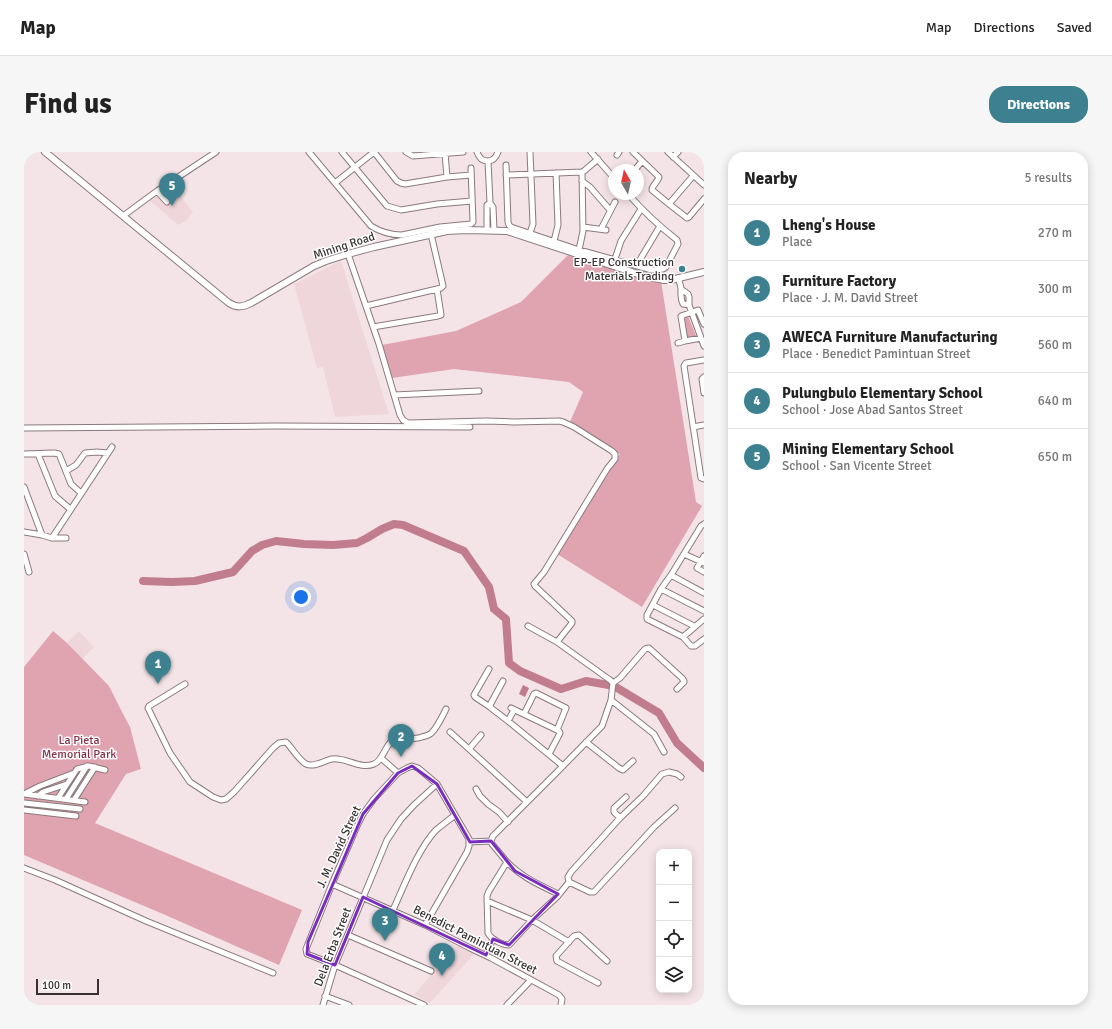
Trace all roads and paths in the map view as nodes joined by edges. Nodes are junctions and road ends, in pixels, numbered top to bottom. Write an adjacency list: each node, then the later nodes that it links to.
1 (45, 152): 45 (street, Mining Road)
2 (216, 152): 35 (street)
3 (309, 152): 33 (street)
4 (342, 152): 22 (street)
5 (374, 152): 22 (street); 31 (street)
6 (406, 152): 15 (street)
7 (463, 152): 15 (street)
8 (477, 152): 18 (street)
9 (498, 152): 18 (street)
10 (530, 152): 27 (street)
11 (591, 152): 17 (street)
12 (633, 152): 19 (street)
13 (668, 152): 16 (street)
14 (678, 152): 16 (street)
15 (445, 153): 31 (street)
16 (673, 157): 30 (street)
17 (598, 159): 24 (street); 25 (street)
18 (488, 161): 41 (street)
19 (642, 161): 20 (street); 42 (street)
20 (639, 164)
21 (506, 165): 29 (street)
22 (354, 168): 33 (street); 38 (street)
23 (471, 168): 28 (street)
24 (608, 171)
25 (582, 172): 26 (street); 32 (street)
26 (556, 173): 27 (street); 54 (street)
27 (531, 174): 29 (street); 52 (street)
28 (471, 175): 31 (street); 38 (street)
29 (506, 175): 52 (street)
30 (692, 176): 34 (street); 42 (street)
31 (447, 177)
32 (582, 181): 44 (street); 49 (street)
33 (335, 183): 38 (street)
34 (704, 185)
35 (158, 191): 39 (street); 45 (street)
36 (704, 199): 42 (street)
37 (633, 200): 43 (street)
38 (472, 201)
39 (168, 202)
40 (615, 202): 44 (street)
41 (490, 203): 46 (street); 47 (street)
42 (669, 204)
43 (641, 209): 48 (street); 57 (street)
44 (610, 210): 49 (street)
45 (123, 216): 56 (street, Mining Road)
46 (487, 219): 47 (street); 50 (street)
47 (494, 219): 51 (street)
48 (660, 226): 58 (street); 58 (street)
49 (583, 227): 55 (street)
50 (487, 230): 51 (street, Mining Road); 53 (street, Mining Road)
51 (494, 230): 60 (street, Mining Road)
52 (530, 233): 54 (street)
53 (431, 234): 56 (street, Mining Road); 61 (street)
54 (554, 241): 55 (street)
55 (579, 250): 57 (street)
56 (348, 254): 62 (street)
57 (615, 259): 58 (street)
58 (638, 266)
59 (704, 272): 60 (street, Mining Road)
60 (678, 278): 63 (street)
61 (437, 289): 62 (street); 65 (street)
62 (366, 306): 65 (street)
63 (691, 312): 64 (street); 66 (street); 67 (street)
64 (704, 324)
65 (373, 328): 73 (street)
66 (684, 341): 67 (street); 68 (street)
67 (703, 342)
68 (678, 343)
69 (704, 360): 78 (street)
70 (704, 377): 72 (street)
71 (479, 391): 73 (street)
72 (704, 393)
73 (394, 395): 74 (street)
74 (403, 420): 76 (street); 110 (street)
75 (704, 425): 78 (street)
76 (401, 426): 77 (street); 79 (street)
77 (470, 427)
78 (693, 427): 85 (street)
79 (24, 428)
80 (112, 447): 81 (street)
81 (108, 453): 84 (street); 87 (street)
82 (24, 454): 83 (street)
83 (38, 454): 84 (street); 88 (street)
84 (66, 471): 87 (street)
85 (704, 479)
86 (24, 487): 91 (street)
87 (81, 493): 88 (street)
88 (70, 509): 92 (street)
89 (704, 524): 95 (street)
90 (24, 532): 91 (street)
91 (42, 535): 92 (street)
92 (52, 538): 93 (street)
93 (66, 538)
94 (24, 554): 98 (street)
95 (684, 554): 97 (street); 100 (street)
96 (704, 556): 97 (street)
97 (702, 563): 99 (street)
98 (29, 572)
99 (704, 572)
100 (671, 575): 101 (street); 102 (street)
101 (661, 589): 103 (street); 104 (street)
102 (704, 592)
103 (653, 605): 107 (street); 108 (street)
104 (704, 611)
105 (704, 619): 107 (street)
106 (528, 626): 110 (street)
107 (694, 626): 108 (street)
108 (682, 636): 109 (street)
109 (704, 639)
110 (557, 642): 114 (street)
111 (489, 668): 117 (street)
112 (503, 681): 117 (street)
113 (185, 684): 128 (street)
114 (612, 685): 115 (street); 116 (street)
115 (677, 689)
116 (611, 700): 124 (street); 126 (street)
117 (490, 707): 120 (street)
118 (446, 708): 128 (street)
119 (524, 714): 120 (street); 121 (street); 121 (street)
120 (508, 721): 127 (street)
121 (558, 730): 127 (street)
122 (450, 732): 125 (street)
123 (481, 735): 125 (street)
124 (586, 742): 129 (street); 131 (street)
125 (469, 749): 149 (street)
126 (664, 752)
127 (549, 754): 131 (street)
128 (381, 758): 134 (street)
129 (633, 761)
130 (87, 766): 132 (street); 135 (street); 146 (street)
131 (563, 766): 149 (street)
132 (95, 768): 133 (street); 147 (street)
133 (105, 770)
134 (398, 773): 138 (street, J. M. David Street); 163 (street, J. M. David Street)
135 (74, 774): 137 (street); 141 (street)
136 (681, 777): 156 (street)
137 (67, 784): 140 (street); 142 (street)
138 (437, 784): 154 (street, J. M. David Street); 165 (street, Dela Erba Street)
139 (476, 789): 157 (street)
140 (62, 793): 144 (street); 145 (street)
141 (24, 794): 142 (street)
142 (38, 796): 144 (street)
143 (626, 797): 156 (street)
144 (51, 798): 145 (street)
145 (58, 798): 146 (street)
146 (66, 799): 147 (street)
147 (74, 800): 148 (street)
148 (85, 802)
149 (527, 802): 157 (street)
150 (24, 803): 152 (street)
151 (675, 808): 162 (street)
152 (80, 809)
153 (24, 810): 155 (street)
154 (455, 815): 159 (street, J. M. David Street); 167 (street)
155 (76, 816)
156 (620, 818): 162 (street)
157 (508, 822): 158 (street)
158 (491, 841): 159 (street); 160 (street)
159 (470, 842): 169 (street)
160 (507, 862): 164 (street); 166 (street)
161 (24, 868): 177 (street)
162 (569, 882): 164 (street)
163 (332, 884): 165 (street, Benedict Pamintuan Street); 175 (street, J. M. David Street)
164 (558, 894): 168 (street)
165 (363, 897): 167 (street, Benedict Pamintuan Street); 170 (street, Dela Erba Street)
166 (487, 901): 168 (street); 171 (street)
167 (393, 910): 169 (street, Benedict Pamintuan Street)
168 (532, 920): 171 (street); 172 (street)
169 (425, 925): 173 (street, Benedict Pamintuan Street)
170 (348, 935): 175 (street, Dela Erba Street); 176 (street)
171 (493, 939): 173 (street)
172 (569, 942): 174 (street); 179 (street)
173 (486, 955): 178 (street, Benedict Pamintuan Street)
174 (607, 961)
175 (335, 965): 180 (street, Dela Erba Street); 183 (street)
176 (430, 971)
177 (273, 973)
178 (531, 980): 184 (street); 185 (street, Benedict Pamintuan Street)
179 (598, 983)
180 (325, 996): 181 (street, Dela Erba Street); 182 (street)
181 (323, 1005)
182 (349, 1005)
183 (424, 1005)
184 (507, 1005)
185 (561, 1005)

